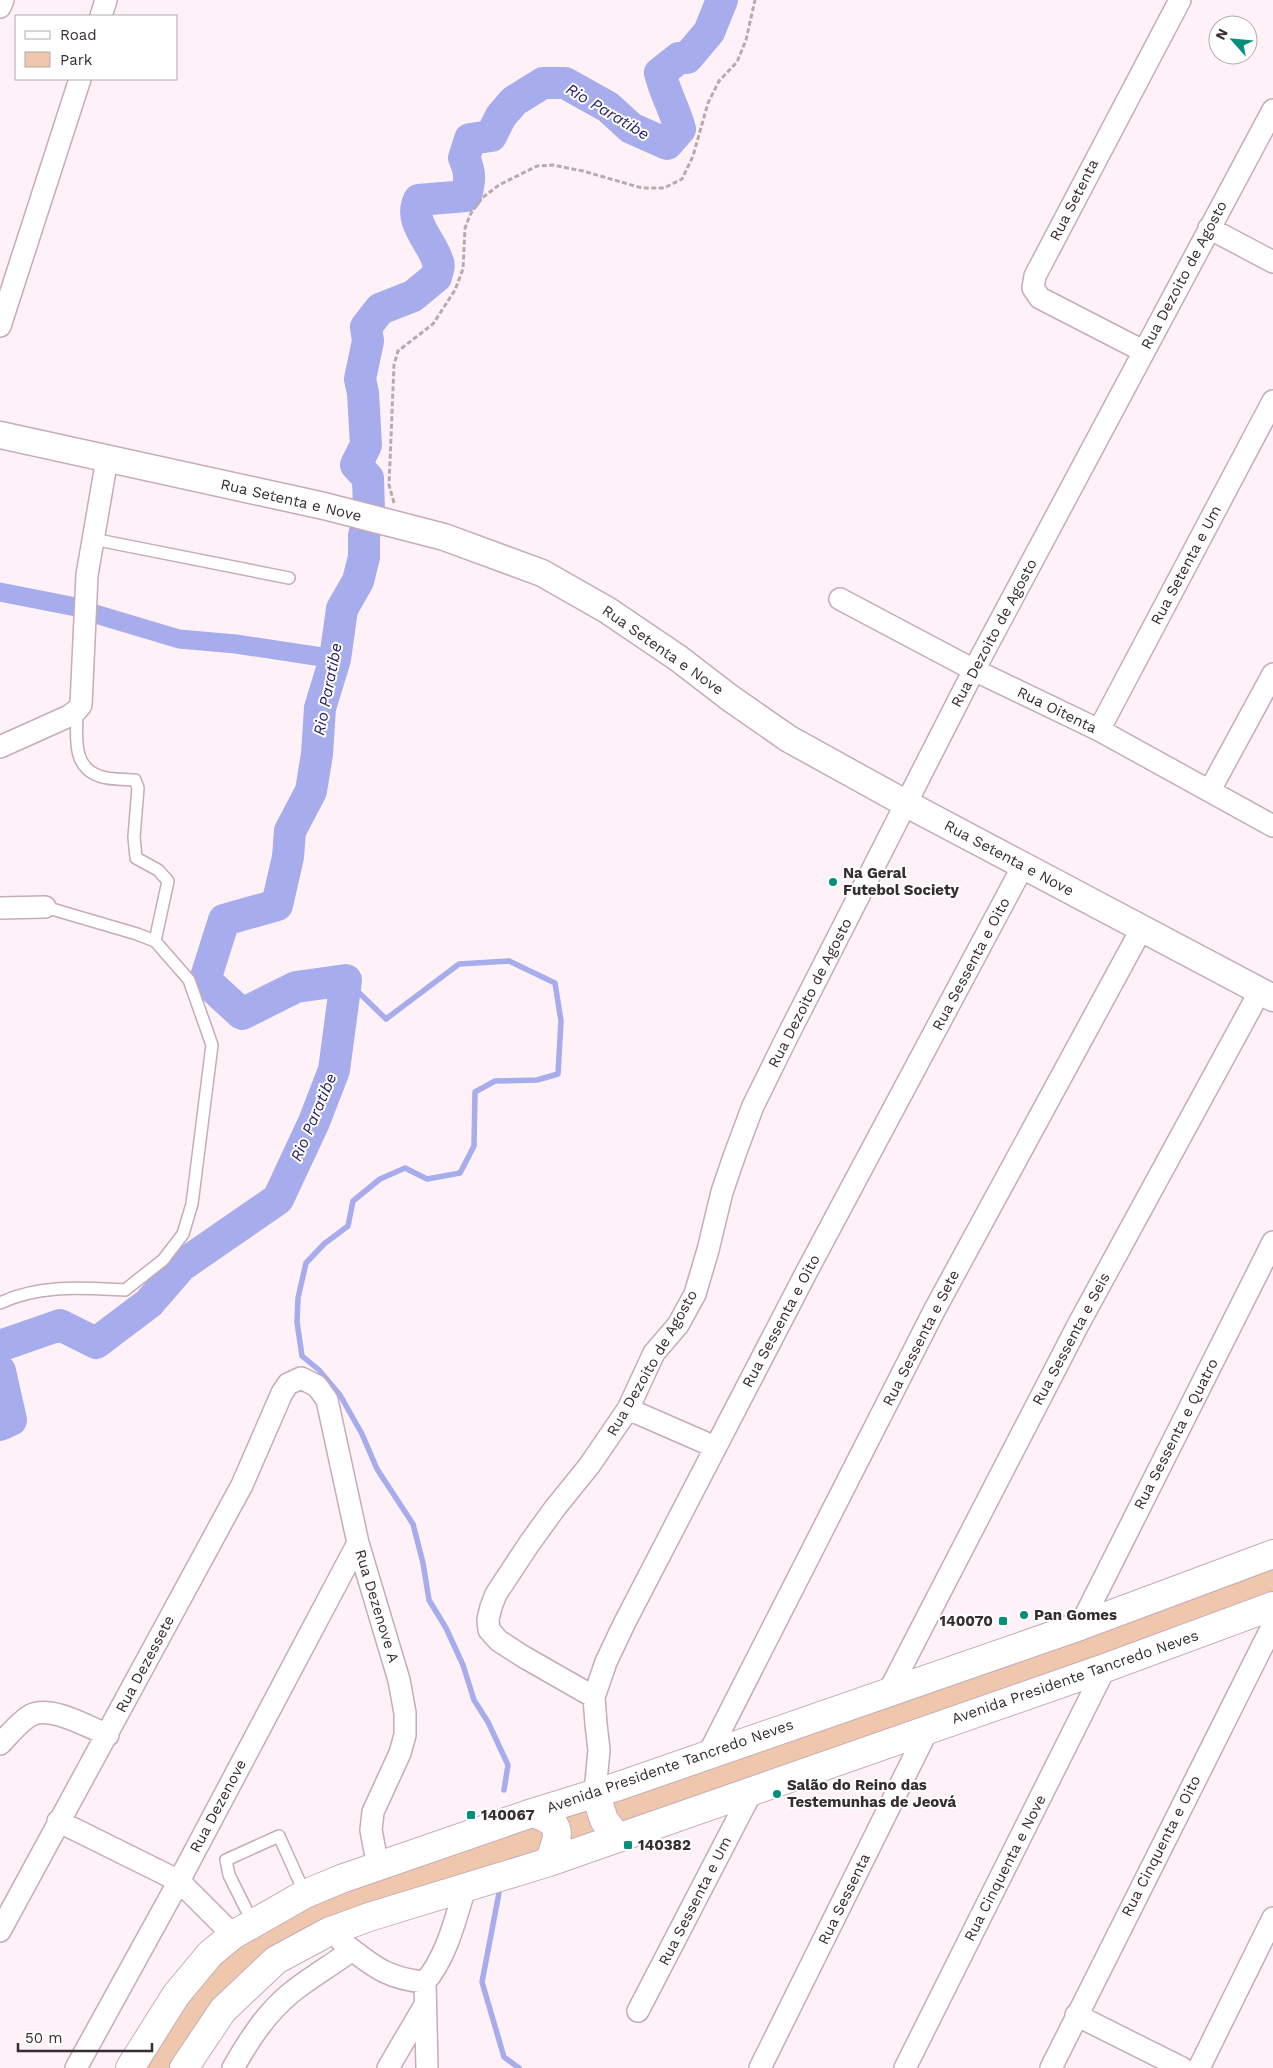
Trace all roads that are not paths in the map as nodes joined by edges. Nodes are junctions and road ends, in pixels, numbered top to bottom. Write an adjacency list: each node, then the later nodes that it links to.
1 (2, 0): 4 (street)
2 (106, 0): 5 (street)
3 (1180, 0): 11 (street, Rua Setenta)
4 (0, 8)
5 (101, 15)
6 (80, 80): 10 (street)
7 (1273, 110): 8 (street, Rua Dezoito de Agosto)
8 (1209, 228): 9 (street); 11 (street, Rua Dezoito de Agosto)
9 (1273, 262)
10 (0, 326)
11 (1143, 350): 18 (street, Rua Dezoito de Agosto)
12 (1273, 401): 21 (street, Rua Setenta e Um)
13 (0, 435): 14 (street, Rua Setenta e Nove)
14 (107, 459): 15 (street); 24 (street, Rua Setenta e Nove)
15 (93, 538): 16 (lane); 20 (street)
16 (289, 578)
17 (840, 599): 18 (street, Rua Oitenta)
18 (974, 670): 21 (street, Rua Oitenta); 24 (street, Rua Dezoito de Agosto)
19 (1273, 674): 23 (street)
20 (77, 710): 22 (street); 30 (lane)
21 (1098, 730): 23 (street, Rua Oitenta)
22 (0, 747)
23 (1210, 790): 25 (street, Rua Oitenta)
24 (905, 803): 26 (street, Rua Setenta e Nove); 35 (street, Rua Dezoito de Agosto)
25 (1273, 826)
26 (1024, 866): 29 (street, Rua Setenta e Nove); 36 (street, Rua Sessenta e Oito)
27 (45, 907): 28 (street); 30 (lane)
28 (0, 908)
29 (1142, 928): 31 (street, Rua Setenta e Nove); 48 (street, Rua Sessenta e Sete)
30 (154, 941): 33 (lane)
31 (1266, 995): 43 (street, Rua Sessenta e Seis)
32 (1273, 1242): 41 (street, Rua Sessenta e Quatro)
33 (0, 1303)
34 (282, 1393): 37 (street, Rua Dezenove A); 46 (street, Rua Dezessete)
35 (628, 1409): 36 (street); 44 (street, Rua Dezoito de Agosto)
36 (715, 1447): 44 (street, Rua Sessenta e Oito)
37 (358, 1543): 55 (street, Rua Dezenove A); 56 (street, Rua Dezenove)
38 (1273, 1554): 41 (main road, Avenida Presidente Tancredo Neves)
39 (1273, 1606): 42 (main road, Avenida Presidente Tancredo Neves)
40 (1273, 1625): 67 (street, Rua Cinquenta e Oito)
41 (1080, 1626): 43 (main road, Avenida Presidente Tancredo Neves)
42 (1105, 1668): 45 (main road, Avenida Presidente Tancredo Neves); 75 (street, Rua Cinquenta e Nove)
43 (889, 1691): 48 (main road, Avenida Presidente Tancredo Neves)
44 (594, 1697): 49 (street, Rua Sessenta e Oito)
45 (928, 1729): 50 (main road, Avenida Presidente Tancredo Neves); 74 (street, Rua Sessenta)
46 (108, 1735): 47 (street); 52 (street, Rua Dezessete)
47 (0, 1744)
48 (709, 1753): 49 (main road, Avenida Presidente Tancredo Neves)
49 (595, 1792): 51 (main road, Avenida Presidente Tancredo Neves); 53 (main road)
50 (752, 1792): 53 (main road, Avenida Presidente Tancredo Neves); 66 (street, Rua Sessenta e Um)
51 (532, 1812): 54 (main road); 55 (main road, Avenida Presidente Tancredo Neves)
52 (58, 1821): 56 (street); 61 (street, Rua Dezessete)
53 (617, 1837): 54 (main road, Avenida Presidente Tancredo Neves)
54 (548, 1862): 57 (main road, Avenida Presidente Tancredo Neves)
55 (378, 1867): 58 (main road, Avenida Presidente Tancredo Neves)
56 (179, 1880): 60 (street); 68 (street, Rua Dezenove)
57 (465, 1888): 62 (main road, Avenida Presidente Tancredo Neves); 64 (street)
58 (306, 1894): 60 (main road, Avenida Presidente Tancredo Neves); 60 (lane)
59 (1273, 1918): 78 (street)
60 (243, 1929): 69 (main road, Avenida Presidente Tancredo Neves)
61 (0, 1931)
62 (328, 1932): 63 (street); 70 (main road, Avenida Presidente Tancredo Neves)
63 (352, 1950): 64 (street); 71 (street)
64 (425, 1982): 65 (street)
65 (426, 2005): 72 (street); 73 (street)
66 (638, 2010)
67 (1076, 2014): 76 (street, Rua Cinquenta e Oito); 77 (street)
68 (76, 2068)
69 (130, 2068)
70 (184, 2068)
71 (233, 2068)
72 (388, 2068)
73 (428, 2068)
74 (760, 2068)
75 (905, 2068)
76 (1051, 2068)
77 (1182, 2068)
78 (1199, 2068)

